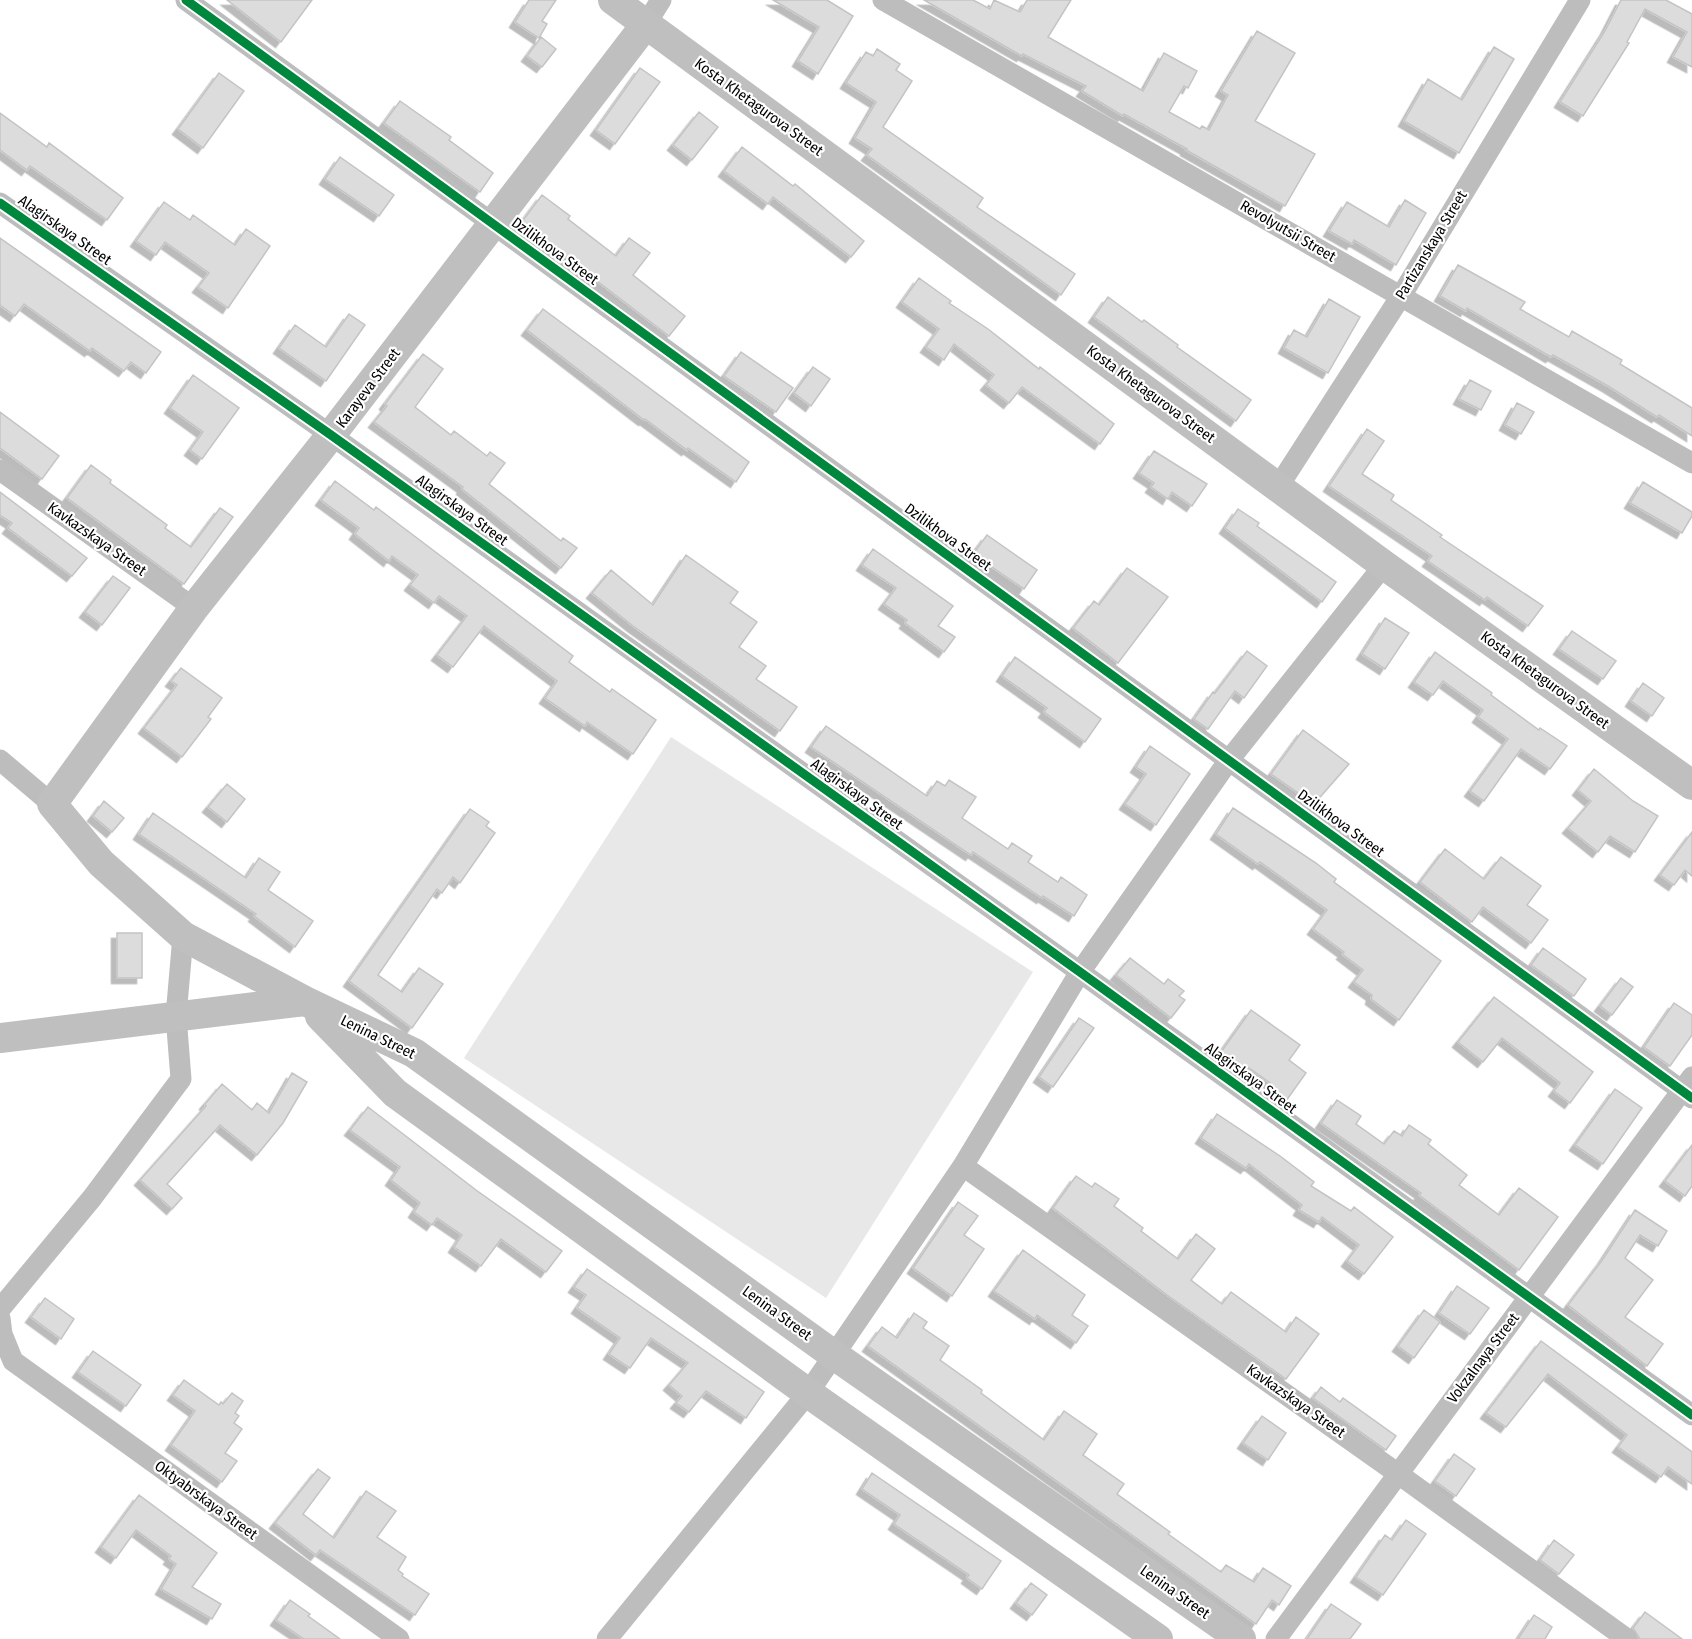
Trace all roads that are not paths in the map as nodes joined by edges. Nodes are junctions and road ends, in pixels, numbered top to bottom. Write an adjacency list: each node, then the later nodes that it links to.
1 (186, 0): 7 (street, Dzilikhova Street)
2 (613, 0): 5 (street, Kosta Khetagurova Street)
3 (883, 0): 8 (street, Revolyutsii Street)
4 (1580, 0): 8 (street, Partizanskaya Street)
5 (654, 12): 7 (street, Karayeva Street); 12 (street, Kosta Khetagurova Street)
6 (0, 202): 9 (street, Alagirskaya Street)
7 (493, 225): 9 (street, Karayeva Street); 16 (street, Dzilikhova Street)
8 (1401, 296): 10 (street, Revolyutsii Street); 12 (street, Partizanskaya Street)
9 (332, 435): 14 (street, Karayeva Street); 20 (street, Alagirskaya Street)
10 (1692, 463)
11 (0, 470): 14 (street, Kavkazskaya Street)
12 (1278, 487): 13 (street, Kosta Khetagurova Street)
13 (1384, 565): 16 (street); 17 (street, Kosta Khetagurova Street)
14 (194, 608): 18 (street, Karayeva Street)
15 (0, 760): 18 (street, Lenina Street)
16 (1229, 760): 20 (street); 24 (street, Dzilikhova Street)
17 (1692, 785)
18 (52, 804): 19 (street, Lenina Street)
19 (183, 936): 21 (street, Lenina Street); 22 (street)
20 (1080, 972): 25 (street); 26 (street, Alagirskaya Street)
21 (305, 1001): 22 (street); 29 (street, Lenina Street); 30 (street, Lenina Street)
22 (176, 1016): 23 (street); 27 (street)
23 (0, 1038)
24 (1689, 1089): 26 (street, Vokzalnaya Street)
25 (963, 1166): 29 (street); 32 (street, Kavkazskaya Street)
26 (1528, 1298): 31 (street, Alagirskaya Street); 32 (street, Vokzalnaya Street)
27 (0, 1309)
28 (0, 1318): 33 (street, Oktyabrskaya Street)
29 (834, 1354): 30 (street); 36 (street, Lenina Street)
30 (808, 1393): 34 (street); 35 (street, Lenina Street)
31 (1692, 1415)
32 (1397, 1473): 37 (street, Vokzalnaya Street); 38 (street, Kavkazskaya Street)
33 (399, 1639)
34 (607, 1639)
35 (1158, 1639)
36 (1241, 1639)
37 (1276, 1639)
38 (1627, 1639)

